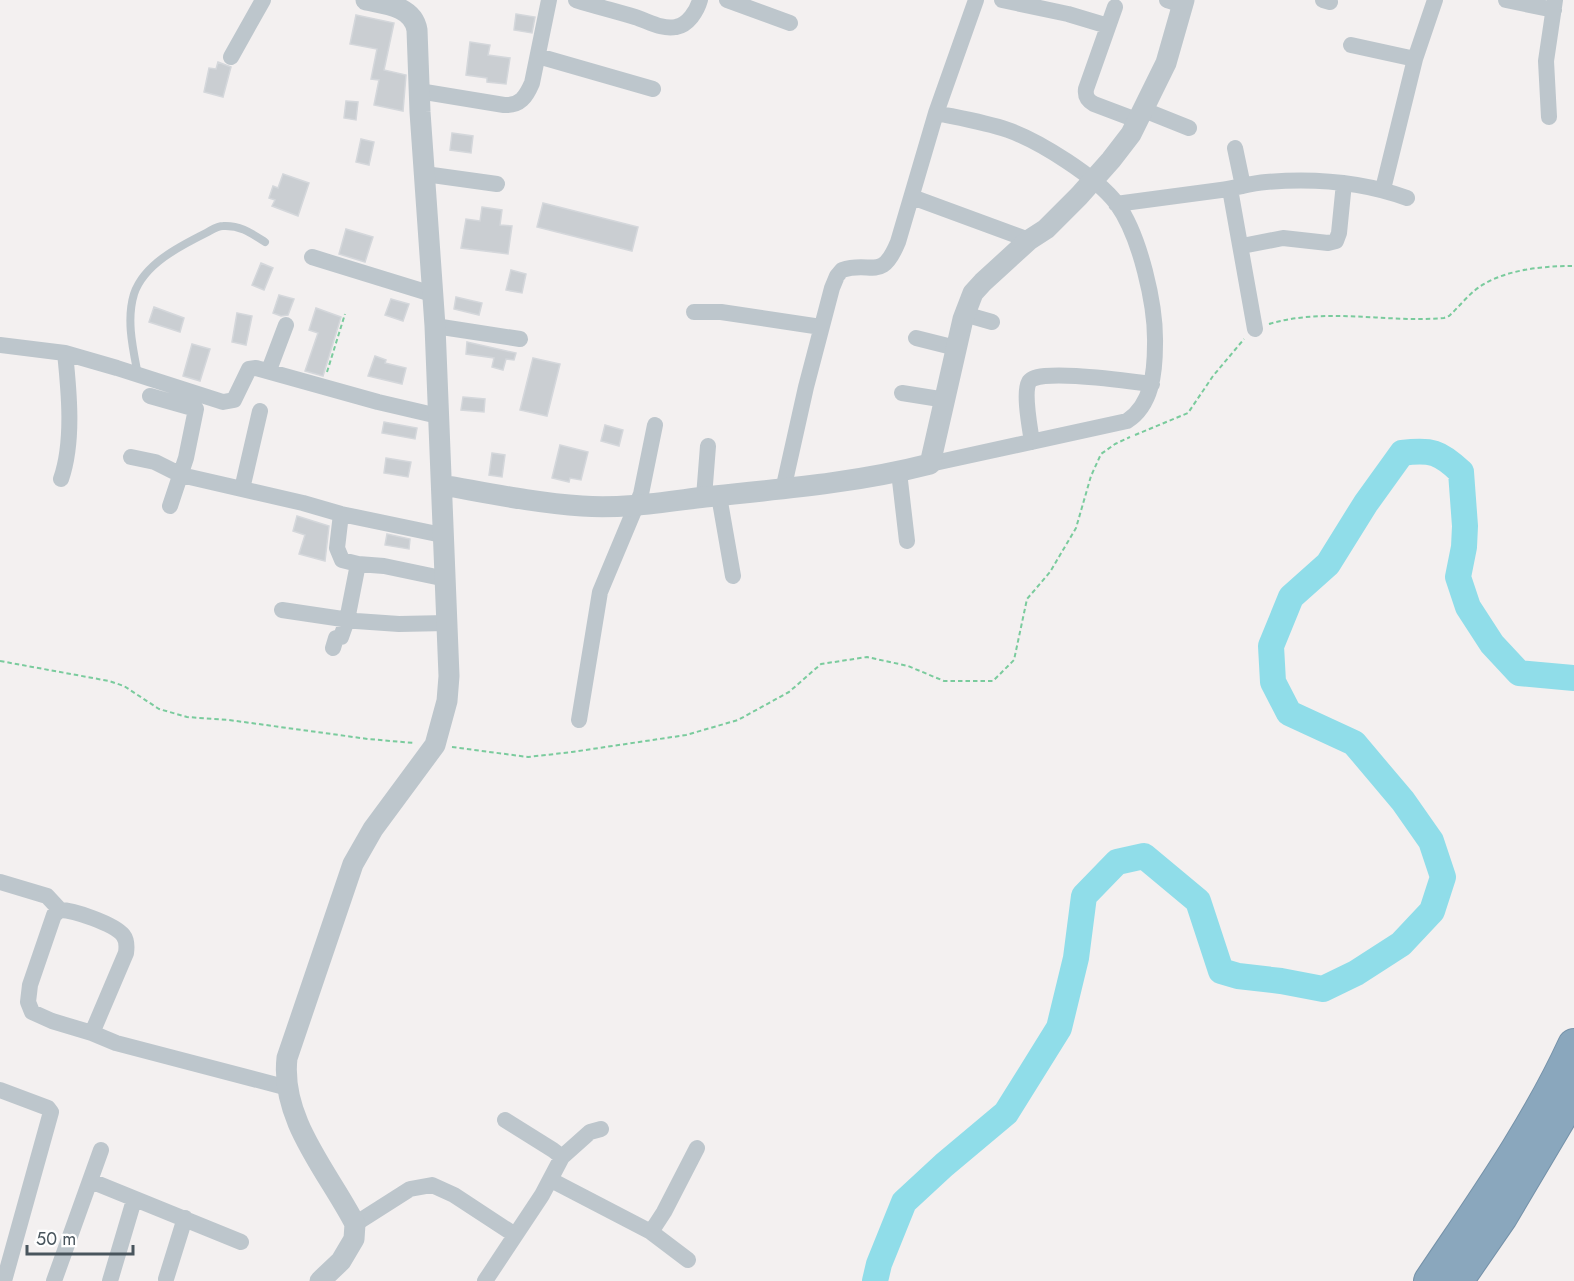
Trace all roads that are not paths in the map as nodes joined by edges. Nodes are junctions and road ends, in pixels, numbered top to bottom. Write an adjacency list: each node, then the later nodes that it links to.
1 (264, 0): 18 (street)
2 (366, 0): 21 (street)
3 (549, 0): 17 (street)
4 (576, 0): 5 (street)
5 (700, 0)
6 (727, 0): 14 (street)
7 (976, 0): 22 (street)
8 (1002, 0): 15 (street)
9 (1435, 0): 19 (street)
10 (1506, 0): 12 (street)
11 (1178, 2): 23 (street)
12 (1554, 5): 24 (street)
13 (1115, 7): 15 (street)
14 (790, 22)
15 (1108, 26): 23 (street)
16 (1351, 45): 19 (street)
17 (538, 56): 20 (street); 21 (street)
18 (231, 57)
19 (1415, 58): 32 (street)
20 (653, 90)
21 (419, 91): 27 (street)
22 (936, 113): 28 (street); 33 (street)
23 (1141, 115): 25 (street); 28 (street)
24 (1549, 117)
25 (1190, 128)
26 (1235, 148): 31 (street)
27 (425, 174): 30 (street); 40 (street)
28 (1092, 180): 35 (street); 36 (street)
29 (1344, 183): 31 (street); 32 (street); 38 (street)
30 (496, 184)
31 (1237, 187): 35 (street); 38 (street)
32 (1383, 189): 34 (street)
33 (912, 197): 36 (street); 46 (street)
34 (1407, 198)
35 (1116, 204): 55 (street)
36 (1029, 240): 42 (street)
37 (265, 242): 54 (lane)
38 (1242, 246): 47 (street)
39 (312, 257): 40 (street)
40 (432, 294): 45 (street)
41 (694, 312): 46 (street)
42 (964, 314): 43 (street); 51 (street)
43 (992, 322)
44 (286, 325): 53 (street)
45 (435, 326): 49 (street); 60 (street)
46 (822, 327): 71 (street)
47 (1255, 329)
48 (916, 338): 51 (street)
49 (520, 339)
50 (0, 345): 52 (street)
51 (956, 348): 58 (street)
52 (65, 353): 54 (street); 68 (street)
53 (270, 370): 54 (street); 60 (street)
54 (138, 376)
55 (1152, 384): 62 (street); 62 (street)
56 (902, 393): 58 (street)
57 (150, 396): 67 (street)
58 (946, 400): 65 (street)
59 (260, 411): 70 (street)
60 (438, 416): 69 (street)
61 (656, 425): 73 (street)
62 (1032, 442): 65 (street)
63 (708, 446): 72 (street)
64 (131, 457): 67 (street)
65 (930, 464): 66 (street)
66 (899, 472): 71 (street); 77 (street)
67 (181, 475): 70 (street); 74 (street)
68 (62, 478)
69 (442, 485): 73 (street); 76 (street)
70 (242, 489): 75 (street)
71 (783, 490): 72 (street)
72 (712, 497): 73 (street); 79 (street)
73 (636, 504): 85 (street)
74 (170, 506)
75 (341, 514): 76 (street); 78 (street)
76 (442, 535): 80 (street)
77 (907, 541)
78 (358, 564): 80 (street); 82 (street)
79 (733, 576)
80 (446, 579): 83 (street)
81 (282, 610): 82 (street)
82 (347, 620): 83 (street); 84 (street)
83 (447, 623): 90 (street)
84 (333, 648)
85 (579, 720)
86 (0, 882): 87 (street)
87 (60, 910): 88 (street); 88 (street)
88 (104, 1038): 90 (street)
89 (1574, 1045): 113 (highway)
90 (288, 1088): 101 (street)
91 (0, 1090): 108 (street)
92 (1574, 1094): 114 (highway)
93 (505, 1120): 97 (street)
94 (601, 1129): 97 (street)
95 (697, 1148): 103 (street)
96 (101, 1150): 99 (street)
97 (562, 1157): 98 (street)
98 (551, 1180): 103 (street); 104 (street)
99 (91, 1181): 100 (street); 109 (street)
100 (135, 1200): 102 (street); 110 (street)
101 (350, 1215): 104 (street); 111 (street)
102 (185, 1218): 105 (street); 107 (street)
103 (651, 1232): 106 (street)
104 (515, 1235): 112 (street)
105 (241, 1242)
106 (688, 1260)
107 (166, 1279)
108 (4, 1281)
109 (54, 1281)
110 (110, 1281)
111 (320, 1281)
112 (484, 1281)
113 (1430, 1281)
114 (1457, 1281)

